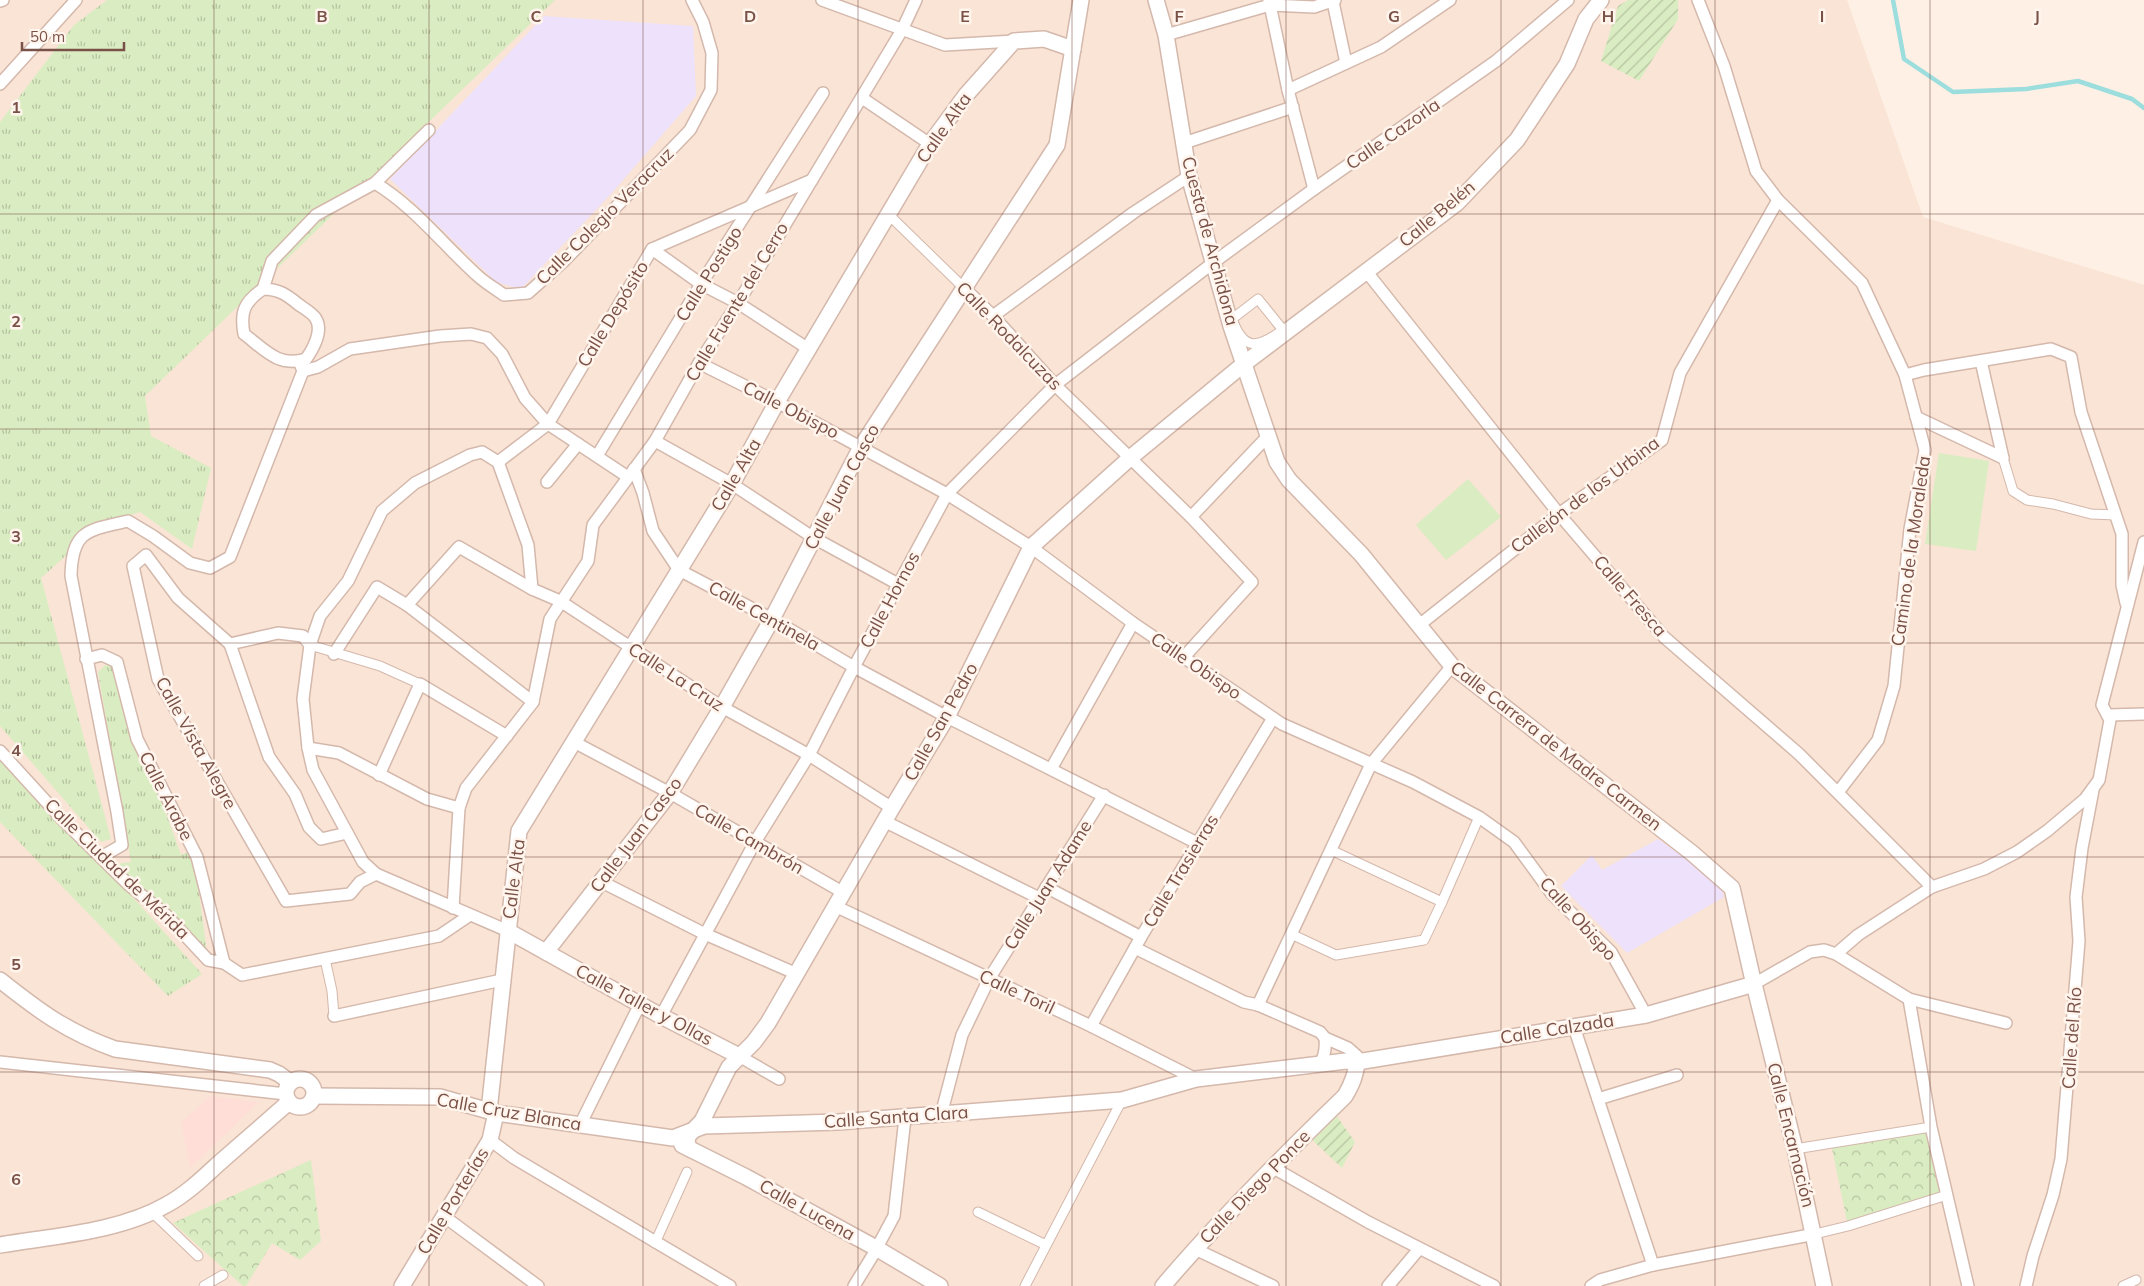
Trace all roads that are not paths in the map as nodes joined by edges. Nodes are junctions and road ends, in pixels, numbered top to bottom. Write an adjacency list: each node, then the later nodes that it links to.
1 (76, 0): 18 (street)
2 (692, 0): 28 (street, Calle Colegio Veracruz)
3 (822, 0): 13 (street)
4 (916, 0): 13 (street, Calle Fuente del Cerro)
5 (1081, 0): 16 (street, Calle Juan Casco)
6 (1156, 0): 14 (street, Cuesta de Archidona)
7 (1450, 0): 17 (street)
8 (1568, 0): 29 (street, Calle Cazorla)
9 (1601, 0): 35 (street, Calle Belén)
10 (1698, 0): 30 (street, Camino de la Moraleda)
11 (1334, 1): 12 (street); 17 (street)
12 (1269, 3): 14 (street); 19 (street)
13 (902, 30): 15 (street); 21 (street, Calle Fuente del Cerro)
14 (1166, 35): 24 (street, Cuesta de Archidona)
15 (1014, 41): 16 (street); 25 (street, Calle Alta)
16 (1073, 49): 37 (street, Calle Juan Casco)
17 (1346, 63): 19 (street)
18 (0, 84)
19 (1288, 90): 22 (street)
20 (823, 93): 31 (street, Calle Postigo)
21 (862, 98): 25 (street); 27 (street, Calle Fuente del Cerro)
22 (1293, 107): 24 (street); 29 (street)
23 (429, 130): 28 (street)
24 (1184, 143): 26 (street, Cuesta de Archidona)
25 (930, 144): 32 (street, Calle Alta)
26 (1189, 176): 34 (street, Cuesta de Archidona); 40 (street)
27 (812, 180): 31 (street, Calle Depósito); 39 (street, Calle Fuente del Cerro)
28 (375, 183): 38 (street)
29 (1314, 189): 34 (street, Calle Cazorla)
30 (1778, 200): 47 (street, Camino de la Moraleda); 64 (street, Callejón de los Urbina)
31 (753, 206): 33 (street, Calle Depósito); 36 (street, Calle Postigo)
32 (888, 214): 37 (street, Calle Rodalcuzas); 42 (street, Calle Alta)
33 (652, 249): 36 (street); 51 (street, Calle Depósito)
34 (1214, 262): 45 (street, Cuesta de Archidona); 48 (street, Calle Hornos)
35 (1366, 271): 45 (street, Calle Belén); 64 (street, Calle Fresca)
36 (701, 284): 39 (street); 56 (street, Calle Postigo)
37 (963, 287): 40 (street, Calle Rodalcuzas); 55 (street, Calle Juan Casco)
38 (263, 289): 46 (street); 46 (street)
39 (738, 303): 42 (street); 44 (street, Calle Fuente del Cerro)
40 (993, 316): 48 (street, Calle Rodalcuzas)
41 (1271, 316): 41 (street)
42 (810, 350): 49 (street, Calle Alta)
43 (1981, 360): 47 (street); 58 (street); 65 (street)
44 (699, 363): 49 (street, Calle Obispo); 53 (street, Calle Fuente del Cerro)
45 (1245, 363): 52 (street, Calle Carrera de Madre Carmen); 57 (street, Calle San Pedro)
46 (301, 366): 51 (street); 67 (street)
47 (1905, 375): 50 (street, Camino de la Moraleda)
48 (1056, 385): 57 (street, Calle Rodalcuzas); 63 (street, Calle Hornos)
49 (777, 402): 55 (street, Calle Obispo); 62 (street, Calle Alta)
50 (1916, 417): 58 (street); 105 (street, Camino de la Moraleda)
51 (548, 424): 54 (street); 59 (street, Calle Depósito)
52 (1267, 437): 66 (street); 80 (street, Calle Carrera de Madre Carmen)
53 (655, 441): 60 (street, Calle Fuente del Cerro); 62 (street)
54 (578, 444): 56 (street); 61 (street)
55 (860, 447): 63 (street, Calle Obispo); 68 (street, Calle Juan Casco)
56 (596, 456): 60 (street)
57 (1130, 458): 66 (street, Calle Rodalcuzas); 70 (street, Calle San Pedro)
58 (2003, 458): 65 (street)
59 (498, 462): 74 (street); 82 (street)
60 (631, 473): 72 (street, Calle Centinela); 75 (street, Calle Fuente del Cerro)
61 (547, 482)
62 (732, 484): 68 (street); 72 (street, Calle Alta)
63 (946, 494): 70 (street, Calle Obispo); 73 (street, Calle Hornos)
64 (1559, 514): 80 (street, Callejón de los Urbina); 105 (street, Calle Fresca)
65 (2116, 515): 77 (street)
66 (1191, 517): 85 (street, Calle Rodalcuzas)
67 (153, 536): 71 (street); 86 (street)
68 (814, 538): 73 (street); 78 (street, Calle Juan Casco)
69 (2144, 542): 77 (street)
70 (1031, 548): 79 (street, Calle Obispo); 94 (street, Calle San Pedro)
71 (146, 555): 81 (street); 117 (street, Calle Vista Alegre)
72 (679, 570): 78 (street, Calle Centinela); 83 (street, Calle Alta)
73 (898, 584): 88 (street, Calle Hornos)
74 (532, 588): 75 (street, Calle La Cruz); 76 (street, Calle La Cruz)
75 (560, 601): 83 (street, Calle La Cruz); 90 (street, Calle Fuente del Cerro)
76 (407, 605): 84 (street); 90 (street)
77 (2126, 607): 93 (street)
78 (772, 619): 88 (street, Calle Centinela); 91 (street, Calle Juan Casco)
79 (1133, 623): 85 (street, Calle Obispo); 102 (street)
80 (1418, 626): 87 (street, Calle Carrera de Madre Carmen)
81 (230, 644): 82 (street); 112 (street)
82 (310, 645): 84 (street); 98 (street)
83 (631, 649): 91 (street, Calle La Cruz); 97 (street, Calle Alta)
84 (334, 654): 89 (street)
85 (1183, 658): 95 (street, Calle Obispo)
86 (86, 659): 116 (street); 135 (street, Calle Árabe)
87 (1452, 666): 101 (street); 140 (street, Calle Carrera de Madre Carmen)
88 (854, 667): 94 (street, Calle Centinela); 100 (street, Calle Hornos)
89 (420, 684): 96 (street); 103 (street)
90 (533, 702): 96 (street)
91 (722, 707): 100 (street, Calle La Cruz); 106 (street, Calle Juan Casco)
92 (2144, 714): 93 (street)
93 (2109, 715): 104 (street)
94 (947, 717): 102 (street, Calle Centinela); 109 (street, Calle San Pedro)
95 (1273, 718): 101 (street, Calle Obispo); 114 (street, Calle Trasierras)
96 (507, 736): 108 (street)
97 (574, 742): 106 (street, Calle Cambrón); 127 (street, Calle Alta)
98 (308, 748): 103 (street); 112 (street)
99 (0, 751): 116 (street, Calle Ciudad de Mérida)
100 (809, 755): 109 (street, Calle La Cruz); 113 (street, Calle Hornos)
101 (1371, 764): 110 (street, Calle Obispo); 115 (street)
102 (1051, 769): 107 (street, Calle Centinela)
103 (379, 775): 108 (street)
104 (2094, 787): 120 (street); 205 (street, Calle del Río)
105 (1839, 792): 120 (street, Calle Fresca)
106 (670, 793): 113 (street, Calle Cambrón); 118 (street, Calle Juan Casco)
107 (1104, 795): 114 (street, Calle Centinela); 119 (street, Calle Juan Adame)
108 (459, 808): 125 (street)
109 (892, 808): 111 (street, Calle San Pedro)
110 (1479, 816): 123 (street); 144 (street, Calle Obispo)
111 (884, 821): 121 (street, Calle San Pedro); 122 (street)
112 (347, 833): 117 (street)
113 (755, 842): 121 (street, Calle Cambrón); 128 (street, Calle Hornos)
114 (1197, 843): 130 (street, Calle Trasierras)
115 (1331, 850): 123 (street); 129 (street)
116 (101, 857): 135 (street, Calle Ciudad de Mérida)
117 (376, 874): 125 (street)
118 (602, 882): 128 (street); 132 (street, Calle Juan Casco)
119 (1046, 887): 122 (street, Calle Juan Adame); 130 (street)
120 (1932, 887): 133 (street)
121 (844, 894): 124 (street, Calle San Pedro)
122 (1039, 898): 137 (street, Calle Juan Adame)
123 (1442, 902): 129 (street)
124 (837, 907): 136 (street, Calle San Pedro); 137 (street, Calle Toril)
125 (453, 908): 126 (street)
126 (470, 915): 127 (street); 134 (street)
127 (508, 931): 132 (street, Calle Taller y Ollas); 139 (street, Calle Alta)
128 (705, 934): 136 (street); 146 (street, Calle Hornos)
129 (1292, 934): 143 (street)
130 (1141, 937): 131 (street, Calle Trasierras)
131 (1135, 948): 143 (street); 148 (street, Calle Trasierras)
132 (546, 952): 142 (street, Calle Taller y Ollas)
133 (1836, 954): 140 (street); 141 (street)
134 (325, 959): 135 (street, Calle Ciudad de Mérida); 145 (street)
135 (224, 963)
136 (797, 974): 151 (street, Calle San Pedro)
137 (989, 979): 148 (street, Calle Toril); 165 (street, Calle Juan Adame)
138 (0, 980): 160 (street)
139 (502, 980): 145 (street); 164 (street, Calle Porterías)
140 (1754, 984): 144 (street, Calle Calzada); 173 (street, Calle Encarnación)
141 (1909, 998): 147 (street); 168 (street)
142 (640, 1004): 146 (street, Calle Taller y Ollas); 167 (street)
143 (1258, 1005): 150 (street)
144 (1646, 1015): 149 (street, Calle Calzada)
145 (334, 1016)
146 (661, 1016): 151 (street, Calle Taller y Ollas)
147 (2006, 1024)
148 (1091, 1026): 158 (street, Calle Toril)
149 (1574, 1027): 152 (street, Calle Calzada); 162 (street)
150 (1326, 1038): 154 (street); 155 (street)
151 (739, 1056): 157 (street, Calle Taller y Ollas); 169 (street, Calle San Pedro)
152 (1386, 1057): 154 (street, Calle Calzada); 159 (street, Calle Diego Ponce)
153 (0, 1062): 160 (street)
154 (1356, 1062): 155 (street, Calle Calzada); 159 (street, Calle Diego Ponce)
155 (1319, 1066): 158 (street, Calle Calzada)
156 (1677, 1076): 162 (street)
157 (779, 1079)
158 (1196, 1079): 163 (street, Calle Santa Clara)
159 (1348, 1090): 174 (street, Calle Diego Ponce)
160 (288, 1093): 161 (street); 161 (street); 177 (street)
161 (314, 1096): 164 (street, Calle Cruz Blanca)
162 (1598, 1099): 188 (street)
163 (1122, 1100): 165 (street, Calle Santa Clara); 183 (street)
164 (492, 1112): 167 (street, Calle Cruz Blanca); 171 (street, Calle Porterías)
165 (941, 1115): 166 (street, Calle Santa Clara)
166 (905, 1118): 169 (street, Calle Santa Clara); 184 (street)
167 (580, 1125): 170 (street, Calle Cruz Blanca)
168 (1930, 1127): 173 (street); 176 (street)
169 (694, 1130): 170 (street, Calle Santa Clara); 172 (street)
170 (673, 1138): 172 (street, Calle Lucena)
171 (490, 1140): 179 (street, Calle Porterías); 181 (street)
172 (690, 1149): 184 (street, Calle Lucena)
173 (1795, 1149): 180 (street, Calle Encarnación)
174 (1272, 1167): 185 (street, Calle Diego Ponce); 186 (street)
175 (688, 1172): 181 (street)
176 (1947, 1195): 180 (street); 204 (street)
177 (152, 1212): 182 (street); 187 (street)
178 (978, 1212): 183 (street)
179 (445, 1216): 192 (street, Calle Porterías); 193 (street)
180 (1815, 1234): 188 (street); 203 (street, Calle Encarnación)
181 (655, 1243): 194 (street)
182 (0, 1245)
183 (1046, 1245): 197 (street)
184 (876, 1248): 195 (street); 196 (street, Calle Lucena)
185 (1195, 1249): 198 (street, Calle Diego Ponce); 199 (street)
186 (1420, 1249): 200 (street); 201 (street)
187 (198, 1256)
188 (1653, 1265): 202 (street)
189 (223, 1275): 191 (street)
190 (2136, 1280): 206 (street)
191 (204, 1286)
192 (402, 1286)
193 (538, 1286)
194 (730, 1286)
195 (854, 1286)
196 (940, 1286)
197 (1025, 1286)
198 (1163, 1286)
199 (1272, 1286)
200 (1388, 1286)
201 (1494, 1286)
202 (1591, 1286)
203 (1824, 1286)
204 (1968, 1286)
205 (2026, 1286)
206 (2123, 1286)

